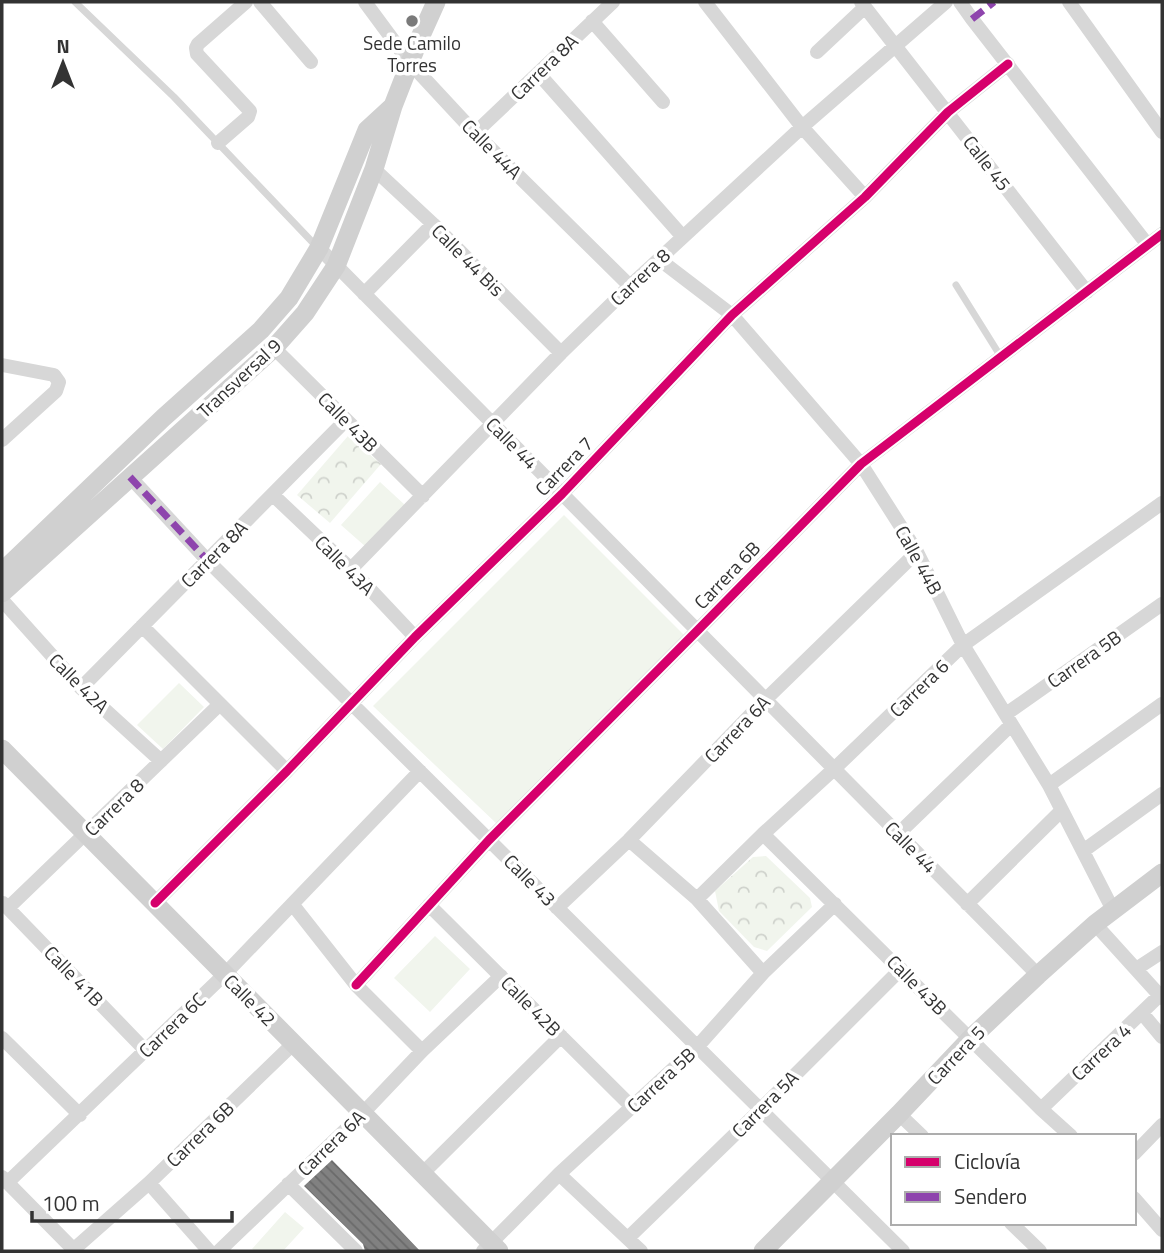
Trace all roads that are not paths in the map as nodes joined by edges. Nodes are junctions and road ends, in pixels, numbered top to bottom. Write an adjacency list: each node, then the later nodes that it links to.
1 (75, 2): 25 (lane, Calle 44)
2 (247, 2): 25 (street)
3 (260, 2): 15 (street)
4 (365, 2): 16 (street, Calle 44A)
5 (436, 2): 16 (street, Transversal 9)
6 (613, 2): 12 (street, Carrera 8A)
7 (705, 2): 22 (street)
8 (946, 2): 13 (street, Carrera 8)
9 (960, 2): 17 (street)
10 (1069, 2): 23 (street)
11 (863, 4): 13 (street, Calle 45); 14 (street)
12 (592, 21): 18 (street, Carrera 8A); 19 (street)
13 (896, 45): 21 (street, Calle 45); 22 (street, Carrera 8)
14 (817, 52)
15 (311, 62)
16 (410, 62): 20 (street, Transversal 9); 24 (street, Calle 44A)
17 (1007, 64): 21 (street, Carrera 7); 31 (street)
18 (538, 73): 24 (street, Carrera 8A); 30 (street)
19 (663, 102)
20 (393, 106): 26 (street, Transversal 9); 32 (street, Transversal 9)
21 (948, 112): 27 (street, Carrera 7); 37 (street, Calle 45)
22 (802, 127): 27 (street); 30 (street, Carrera 8)
23 (1162, 132)
24 (475, 133): 36 (street, Calle 44A)
25 (218, 144): 32 (lane, Calle 44)
26 (374, 169): 28 (street, Calle 44 Bis); 34 (street, Transversal 9)
27 (865, 197): 39 (street, Carrera 7)
28 (433, 224): 38 (street); 41 (street, Calle 44 Bis)
29 (1162, 234): 31 (street, Carrera 6B)
30 (684, 237): 33 (street, Carrera 8)
31 (1147, 244): 37 (street, Carrera 6B)
32 (318, 248): 34 (street, Calle 44); 55 (street, Transversal 9)
33 (660, 260): 36 (street, Carrera 8); 39 (street, Calle 44B)
34 (336, 265): 38 (street, Calle 44); 40 (street, Transversal 9)
35 (956, 285): 42 (lane)
36 (630, 286): 41 (street, Carrera 8)
37 (1087, 292): 42 (street, Carrera 6B)
38 (364, 294): 45 (street, Calle 44)
39 (732, 315): 47 (street, Calle 44B); 49 (street, Carrera 7)
40 (274, 348): 44 (street, Calle 43B); 48 (street, Transversal 9)
41 (561, 353): 45 (street, Carrera 8)
42 (1001, 357): 47 (street, Carrera 6B)
43 (2, 365): 46 (street)
44 (346, 420): 50 (street, Carrera 8A); 51 (street, Calle 43B)
45 (492, 424): 49 (street, Calle 44); 51 (street, Carrera 8)
46 (2, 440)
47 (861, 464): 53 (street, Calle 44B); 61 (street, Carrera 6B)
48 (130, 477): 54 (street, Calle 43); 55 (street, Transversal 9)
49 (562, 494): 61 (street, Calle 44); 62 (street, Carrera 7)
50 (273, 495): 54 (street, Carrera 8A); 56 (street, Calle 43A)
51 (423, 496): 56 (street, Carrera 8)
52 (1162, 503): 63 (street, Carrera 6)
53 (917, 552): 63 (street, Calle 44B); 65 (street, Carrera 6A)
54 (208, 561): 60 (street, Carrera 8A); 66 (street, Calle 43)
55 (6, 568): 57 (street, Transversal 9)
56 (351, 569): 62 (street, Calle 43A)
57 (2, 593)
58 (2, 600): 64 (street, Calle 42A)
59 (1162, 604): 69 (street, Carrera 5B)
60 (142, 626): 64 (street, Carrera 8A); 68 (street)
61 (697, 631): 65 (street, Calle 44); 81 (street, Carrera 6B)
62 (415, 637): 66 (street, Carrera 7)
63 (963, 645): 69 (street, Calle 44B); 72 (street, Carrera 6)
64 (81, 688): 71 (street, Calle 42A)
65 (765, 700): 72 (street, Calle 44); 82 (street, Carrera 6A)
66 (352, 704): 73 (street, Carrera 7); 74 (street, Calle 43)
67 (1162, 704): 75 (street)
68 (219, 705): 71 (street, Carrera 8); 73 (street)
69 (1009, 720): 75 (street, Calle 44B); 80 (street, Carrera 5B)
70 (2, 748): 78 (street, Calle 42)
71 (161, 761): 78 (street, Carrera 8)
72 (834, 769): 79 (street, Carrera 6); 80 (street, Calle 44)
73 (287, 771): 86 (street, Carrera 7)
74 (419, 771): 81 (street, Calle 43); 90 (street, Carrera 6C)
75 (1049, 785): 77 (street, Calle 44B)
76 (1162, 794): 83 (street)
77 (1061, 811): 83 (street, Calle 44B); 88 (street)
78 (86, 834): 86 (street, Calle 42); 89 (street, Carrera 8)
79 (763, 834): 85 (street, Carrera 6); 87 (street, Calle 43B)
80 (898, 834): 88 (street, Calle 44)
81 (489, 840): 91 (street, Carrera 6B); 92 (street, Calle 43)
82 (629, 840): 85 (street); 92 (street, Carrera 6A)
83 (1083, 852): 93 (street, Calle 44B)
84 (1162, 873): 93 (street, Carrera 5)
85 (697, 899): 98 (street)
86 (155, 903): 99 (street, Calle 42)
87 (835, 904): 96 (street, Calle 43B); 98 (street, Carrera 5B)
88 (967, 904): 100 (street, Calle 44)
89 (5, 905): 111 (street, Calle 41B)
90 (293, 905): 99 (street, Carrera 6C); 102 (street)
91 (429, 905): 101 (street, Calle 42B); 102 (street, Carrera 6B)
92 (557, 908): 110 (street, Calle 43)
93 (1113, 910): 94 (street, Carrera 5)
94 (1095, 925): 97 (street); 100 (street, Carrera 5)
95 (1162, 952): 97 (street)
96 (901, 969): 108 (street, Calle 43B); 115 (street, Carrera 5A)
97 (1136, 969): 103 (street)
98 (763, 973): 110 (street, Carrera 5B)
99 (225, 974): 109 (street, Calle 42); 111 (street, Carrera 6C)
100 (1038, 975): 108 (street, Carrera 5)
101 (500, 976): 105 (street, Calle 42B); 112 (street, Carrera 6A)
102 (356, 985): 112 (street)
103 (1161, 997): 104 (street, Carrera 4)
104 (1142, 1013): 106 (street); 114 (street, Carrera 4)
105 (561, 1036): 113 (street, Calle 42B); 123 (street)
106 (1162, 1037)
107 (2, 1038): 118 (street)
108 (971, 1038): 114 (street, Calle 43B); 117 (street, Carrera 5)
109 (293, 1044): 116 (street, Calle 42); 127 (street, Carrera 6B)
110 (697, 1047): 113 (street, Carrera 5B); 115 (street, Calle 43)
111 (145, 1050): 118 (street, Carrera 6C)
112 (422, 1051): 116 (street, Carrera 6A)
113 (632, 1107): 124 (street, Carrera 5B)
114 (1041, 1109): 121 (street, Calle 43B)
115 (761, 1110): 126 (street, Calle 43); 132 (street, Carrera 5A)
116 (362, 1113): 123 (street, Calle 42); 128 (street, Carrera 6A)
117 (899, 1114): 120 (street); 126 (street, Carrera 5)
118 (80, 1115): 125 (street, Carrera 6C)
119 (1162, 1125): 122 (street)
120 (920, 1134)
121 (1069, 1134)
122 (1136, 1152)
123 (422, 1174): 133 (street, Calle 42)
124 (559, 1174): 132 (street); 133 (street, Carrera 5B)
125 (4, 1180): 134 (street)
126 (833, 1181): 139 (street, Carrera 5); 140 (street, Calle 43)
127 (149, 1183): 134 (street, Carrera 6B); 135 (street)
128 (288, 1184): 136 (street, Carrera 6A); 137 (street)
129 (1136, 1200): 131 (street)
130 (1013, 1225): 141 (street)
131 (1162, 1230)
132 (628, 1238): 138 (street)
133 (491, 1249)
134 (74, 1250)
135 (209, 1251)
136 (219, 1251)
137 (356, 1251)
138 (641, 1251)
139 (763, 1251)
140 (903, 1251)
141 (1040, 1251)

